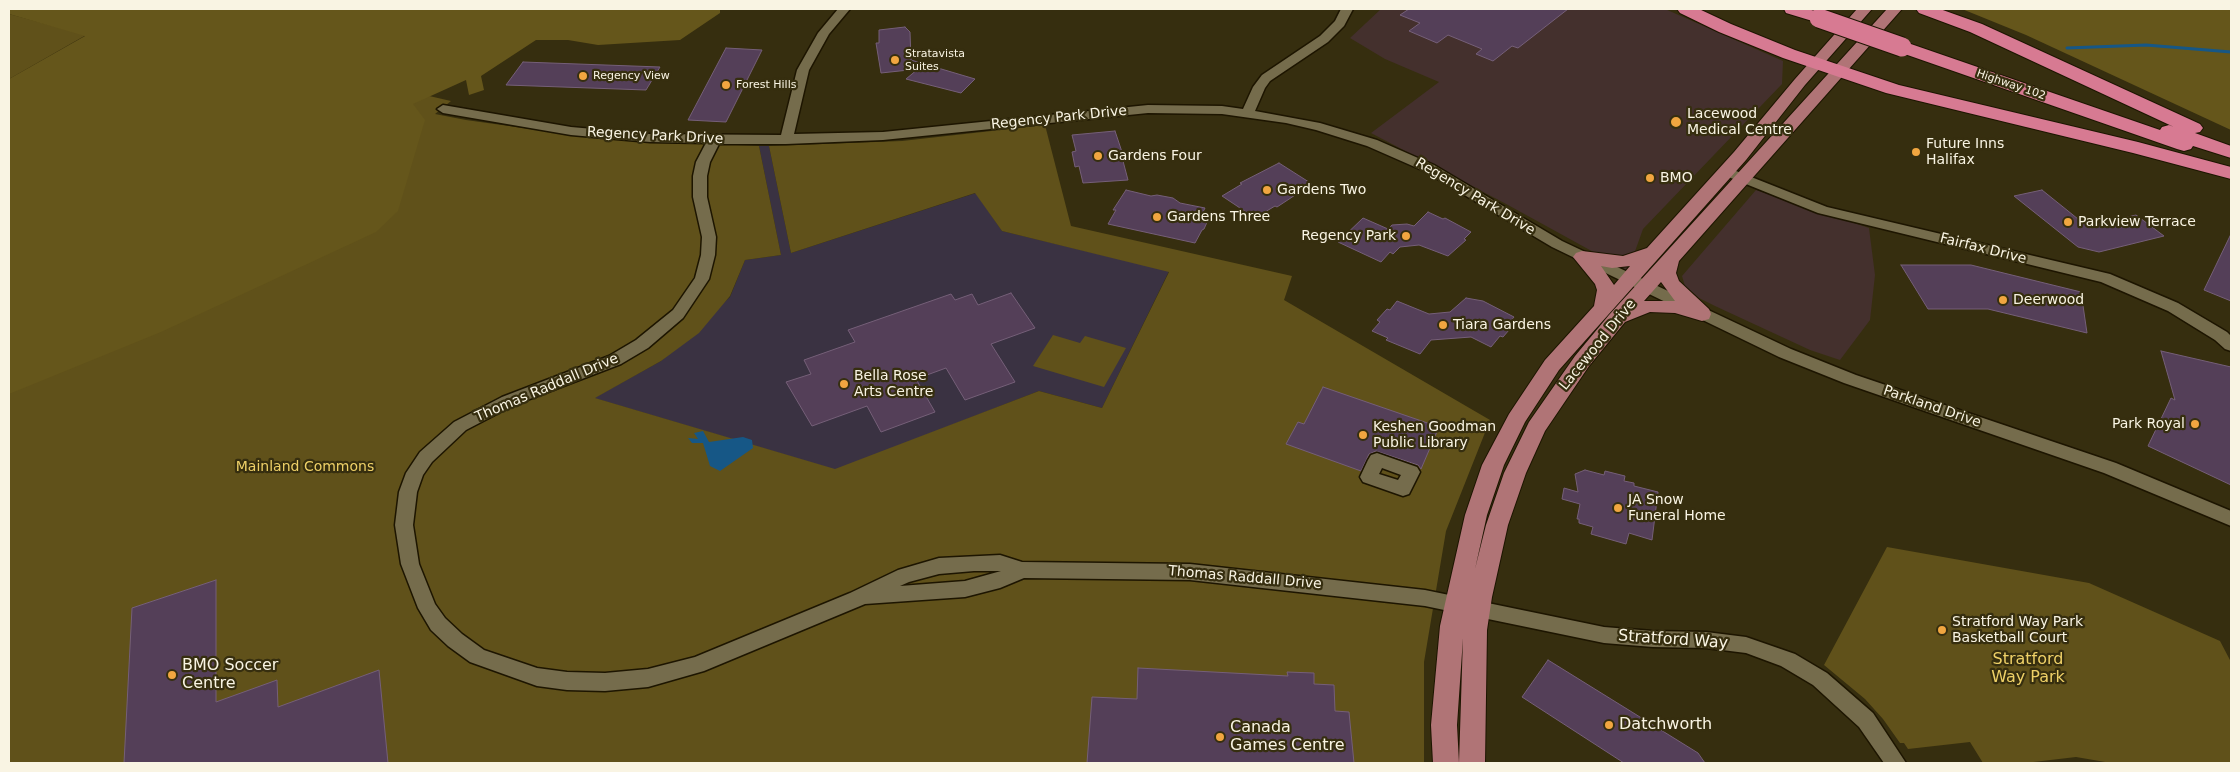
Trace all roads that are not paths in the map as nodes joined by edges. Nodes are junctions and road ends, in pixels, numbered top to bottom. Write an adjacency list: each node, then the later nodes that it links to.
1 (844, 9): 17 (street)
2 (1347, 9): 15 (street)
3 (1686, 9): 12 (highway)
4 (1792, 9): 9 (highway, Highway 102)
5 (1865, 9): 12 (main road, Lacewood Drive)
6 (1895, 9): 13 (main road, Lacewood Drive)
7 (1924, 9): 10 (highway)
8 (1938, 9): 10 (highway)
9 (1819, 13): 11 (highway, Highway 102, bridge)
10 (1957, 21): 18 (highway)
11 (1904, 44): 19 (highway, Highway 102); 20 (highway, Highway 102)
12 (1816, 64): 13 (highway); 22 (main road, Lacewood Drive)
13 (1839, 72): 21 (highway); 22 (main road, Lacewood Drive)
14 (443, 109): 16 (street, Regency Park Drive)
15 (1248, 113): 17 (street, Regency Park Drive); 24 (street, Regency Park Drive)
16 (719, 140): 17 (street, Regency Park Drive); 31 (street, Thomas Raddall Drive)
17 (786, 140)
18 (2231, 144)
19 (2231, 152)
20 (2231, 161)
21 (2231, 173)
22 (1734, 175): 23 (main road, Lacewood Drive); 28 (street, Fairfax Drive)
23 (1662, 256): 24 (main road); 25 (main road, Lacewood Drive); 27 (main road)
24 (1582, 257): 25 (street, Regency Park Drive); 26 (main road)
25 (1637, 283): 26 (main road, Lacewood Drive); 27 (street, Parkland Drive)
26 (1610, 313): 27 (main road); 32 (main road, Lacewood Drive)
27 (1702, 314): 29 (street, Parkland Drive)
28 (2231, 345)
29 (2231, 519)
30 (1022, 570): 31 (street, Thomas Raddall Drive); 31 (street, Thomas Raddall Drive); 32 (street, Thomas Raddall Drive)
31 (857, 599)
32 (1467, 607): 33 (main road, Lacewood Drive); 34 (main road, Lacewood Drive); 35 (street, Stratford Way)
33 (1446, 763)
34 (1472, 763)
35 (1896, 763)

